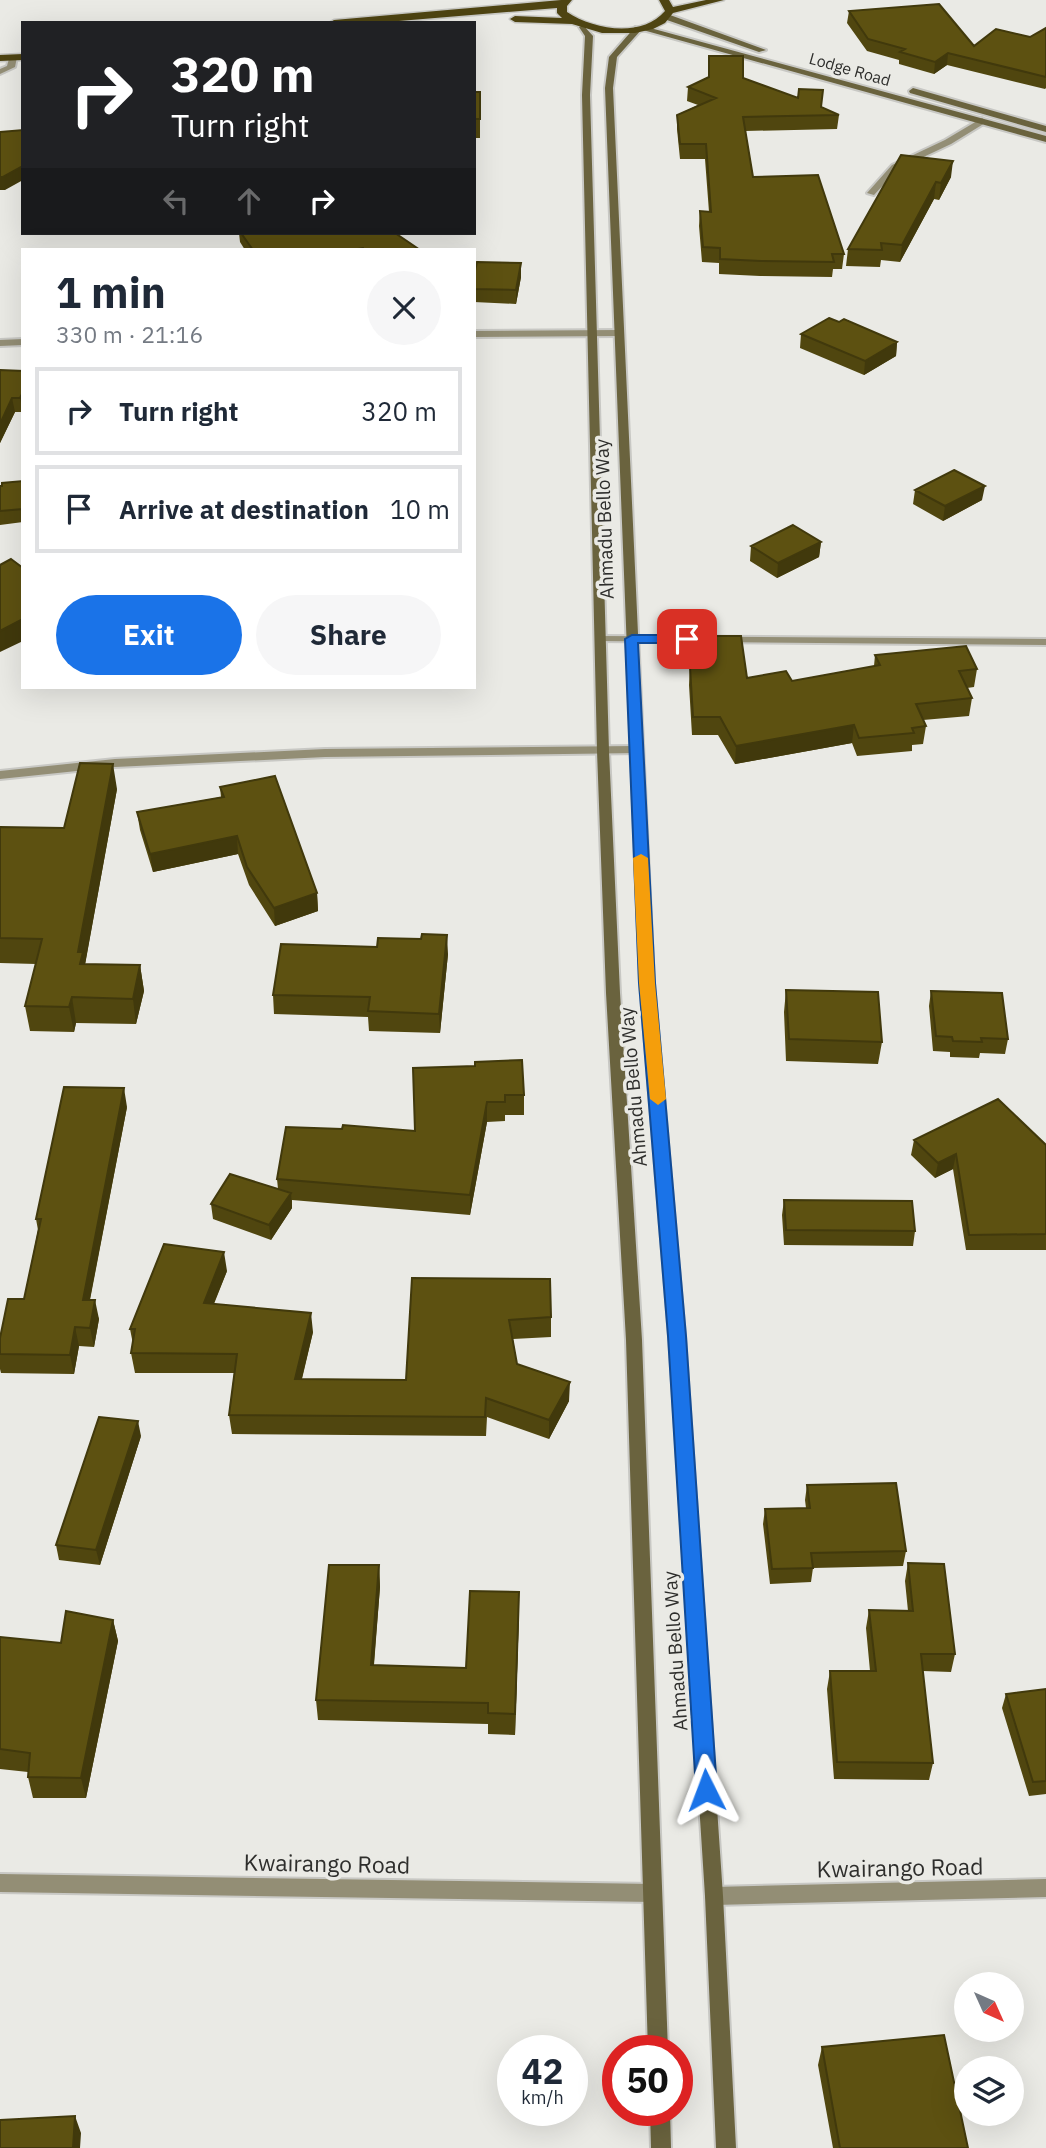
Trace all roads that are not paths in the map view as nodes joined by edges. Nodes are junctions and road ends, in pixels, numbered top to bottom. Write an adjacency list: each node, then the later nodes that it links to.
1 (664, 0): 4 (main road)
2 (719, 0): 4 (main road)
3 (561, 2): 5 (main road); 7 (main road)
4 (669, 14): 8 (main road); 15 (main road, Lodge Road)
5 (356, 21)
6 (466, 21): 7 (main road)
7 (576, 24): 8 (main road); 19 (main road, Ahmadu Bello Way)
8 (642, 29): 14 (main road, Lodge Road); 18 (main road, Ahmadu Bello Way)
9 (21, 47): 10 (main road)
10 (0, 49)
11 (18, 57): 12 (main road); 13 (street)
12 (0, 58)
13 (0, 72)
14 (982, 121): 16 (main road, Lodge Road); 17 (street)
15 (1046, 129)
16 (1046, 139)
17 (871, 193)
18 (616, 248): 19 (main road); 20 (main road, Ahmadu Bello Way)
19 (590, 249): 22 (main road, Ahmadu Bello Way)
20 (619, 333): 22 (street); 26 (main road, Ahmadu Bello Way)
21 (476, 334): 22 (street)
22 (592, 334): 25 (main road, Ahmadu Bello Way)
23 (21, 342): 24 (street)
24 (0, 343)
25 (600, 639): 26 (street); 29 (main road, Ahmadu Bello Way)
26 (632, 639): 27 (street); 28 (main road, Ahmadu Bello Way)
27 (1046, 642)
28 (635, 750): 29 (street); 34 (main road, Ahmadu Bello Way)
29 (603, 751): 30 (street); 33 (main road, Ahmadu Bello Way)
30 (0, 775)
31 (0, 1883): 33 (street, Kwairango Road)
32 (1046, 1888): 34 (street, Kwairango Road)
33 (653, 1893): 35 (main road, Ahmadu Bello Way)
34 (713, 1896): 38 (main road, Ahmadu Bello Way)
35 (657, 2035)
36 (660, 2126): 37 (main road)
37 (661, 2148)
38 (726, 2148)

